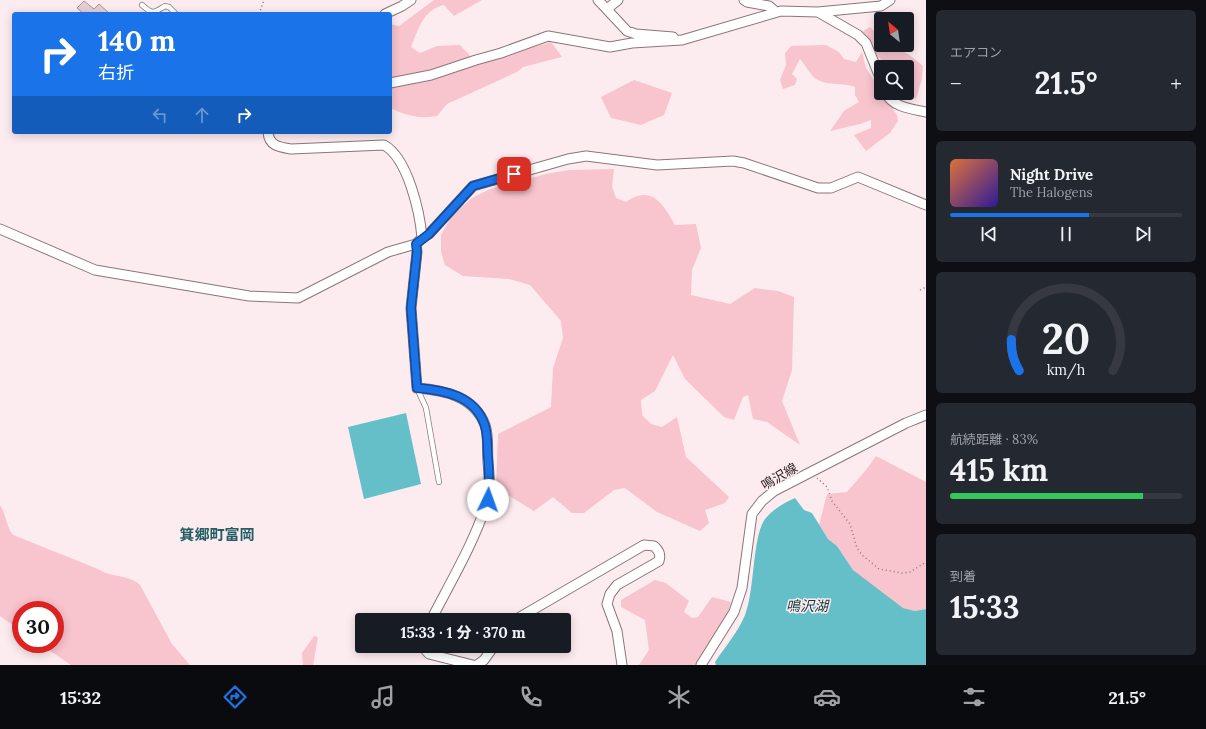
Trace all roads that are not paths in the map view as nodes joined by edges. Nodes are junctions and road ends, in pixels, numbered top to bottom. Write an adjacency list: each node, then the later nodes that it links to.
1 (411, 0): 11 (street)
2 (598, 0): 7 (street)
3 (618, 0): 7 (street)
4 (744, 0): 12 (street)
5 (890, 0): 13 (street)
6 (142, 5): 8 (lane)
7 (606, 9): 14 (street)
8 (150, 12)
9 (154, 12): 10 (lane)
10 (174, 12)
11 (389, 12)
12 (776, 12): 13 (street); 14 (street)
13 (818, 12): 15 (street)
14 (682, 40): 16 (street)
15 (874, 63)
16 (392, 83)
17 (891, 100): 18 (street)
18 (926, 112)
19 (269, 134): 22 (street)
20 (926, 205): 22 (street)
21 (0, 229): 22 (street)
22 (419, 241): 23 (street)
23 (417, 388): 25 (lane); 26 (street)
24 (926, 415): 33 (street, 鳴沢線)
25 (438, 482)
26 (435, 613)
27 (527, 613): 32 (street)
28 (428, 653): 30 (street)
29 (489, 653): 31 (street)
30 (473, 665)
31 (477, 665)
32 (622, 665)
33 (701, 665)

